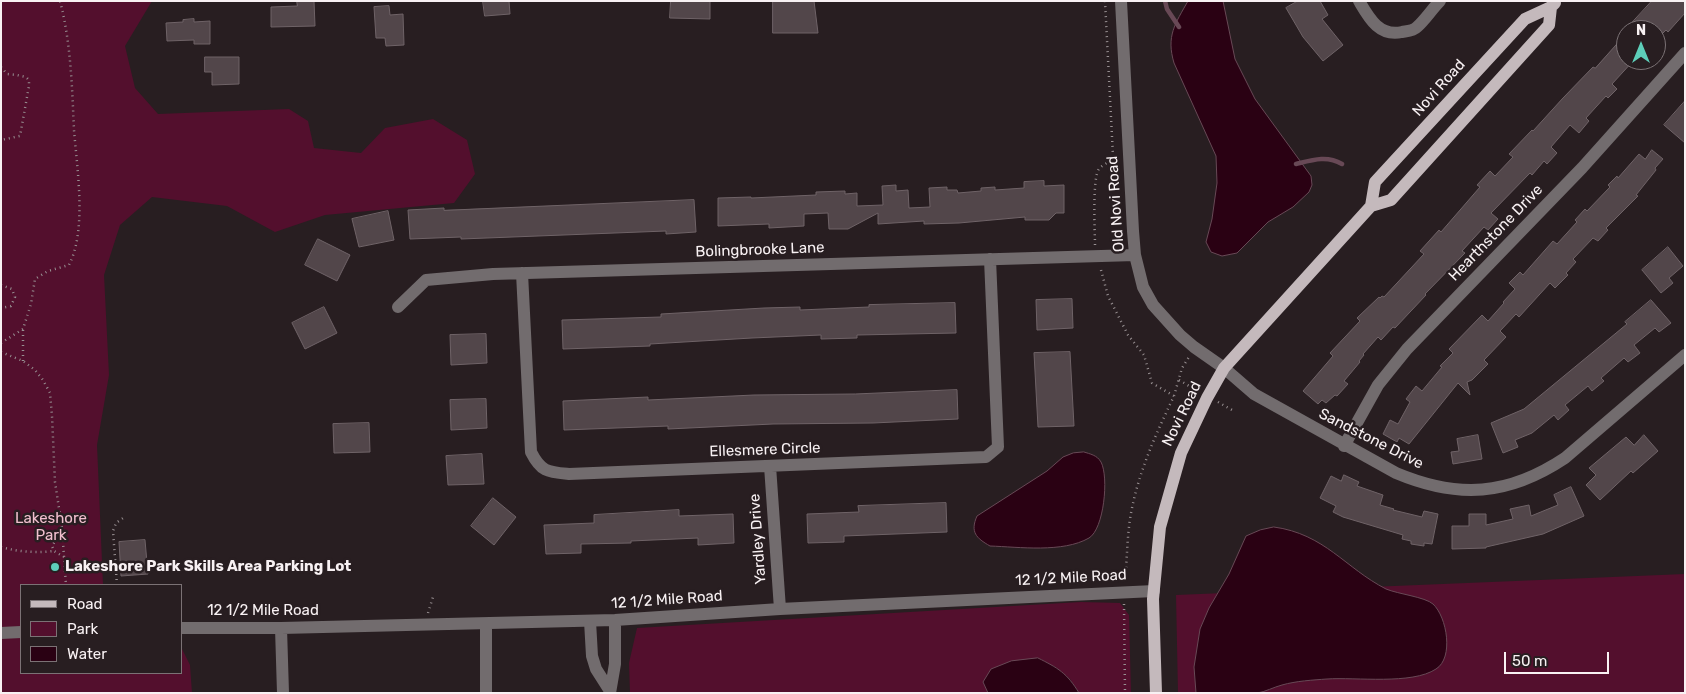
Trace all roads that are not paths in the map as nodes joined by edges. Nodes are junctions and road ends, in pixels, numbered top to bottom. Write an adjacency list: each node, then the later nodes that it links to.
1 (1121, 1): 7 (street, Old Novi Road)
2 (1358, 1): 3 (street)
3 (1440, 1)
4 (1554, 4): 6 (main road, Novi Road); 6 (main road, Novi Road)
5 (1684, 55): 13 (street, Hearthstone Drive)
6 (1371, 206): 12 (main road, Novi Road)
7 (1135, 255): 8 (street, Bolingbrooke Lane); 12 (street, Old Novi Road)
8 (990, 259): 9 (street, Bolingbrooke Lane); 14 (street, Ellesmere Circle)
9 (522, 274): 10 (street, Bolingbrooke Lane); 14 (street, Ellesmere Circle)
10 (398, 306)
11 (1685, 355): 13 (street, Sandstone Drive)
12 (1224, 368): 13 (street, Sandstone Drive); 15 (main road, Novi Road)
13 (1344, 446)
14 (770, 466): 16 (street, Yardley Drive)
15 (1154, 591): 16 (street, 12 1/2 Mile Road); 27 (main road, Novi Road)
16 (780, 609): 17 (street, 12 1/2 Mile Road)
17 (615, 620): 18 (street, 12 1/2 Mile Road); 24 (street)
18 (590, 621): 19 (street, 12 1/2 Mile Road); 24 (street)
19 (486, 624): 21 (street, 12 1/2 Mile Road); 26 (street)
20 (182, 628): 21 (street, 12 1/2 Mile Road)
21 (281, 628): 25 (street)
22 (20, 632): 23 (street)
23 (1, 633)
24 (610, 692)
25 (283, 693)
26 (486, 693)
27 (1156, 693)

